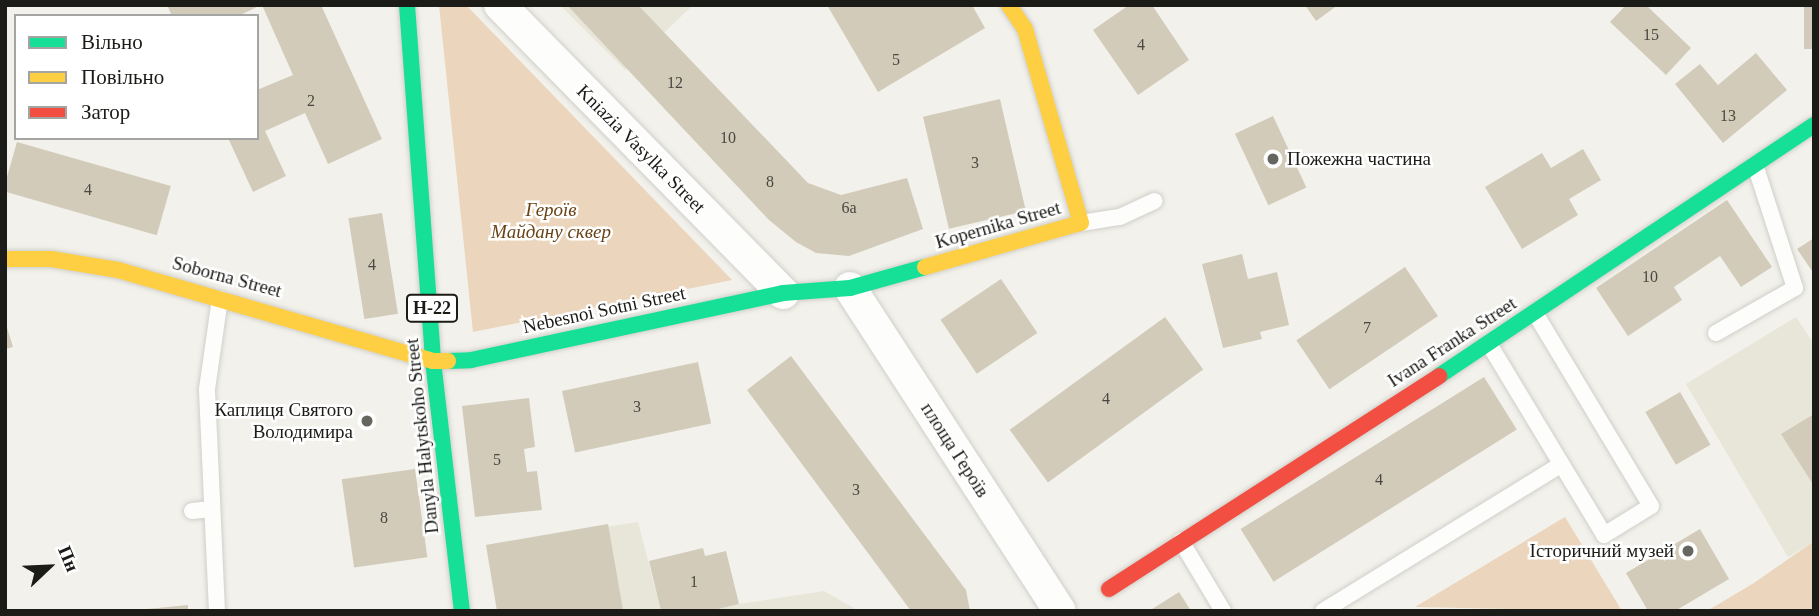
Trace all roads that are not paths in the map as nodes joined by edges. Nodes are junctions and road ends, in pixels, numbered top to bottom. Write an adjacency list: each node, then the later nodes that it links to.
1 (407, 5): 15 (street, Danyla Halytskoho Street / Н-22)
2 (500, 5): 10 (street, Kniazia Vasylka Street)
3 (1009, 5): 7 (street, Kopernika Street)
4 (1814, 125): 5 (street, Ivana Franka Street)
5 (1755, 165): 12 (street, Ivana Franka Street); 13 (lane)
6 (1155, 201): 7 (lane)
7 (1081, 223): 9 (street, Kopernika Street)
8 (5, 259): 11 (street, Soborna Street)
9 (849, 288): 10 (street, Kopernika Street); 23 (street, площа Героїв)
10 (783, 293): 15 (street, Nebesnoi Sotni Street)
11 (221, 297): 15 (street, Soborna Street); 17 (lane)
12 (1535, 313): 14 (street, Ivana Franka Street); 16 (lane)
13 (1716, 333)
14 (1489, 344): 16 (lane); 19 (street, Ivana Franka Street)
15 (433, 360): 22 (street, Danyla Halytskoho Street / Н-22)
16 (1560, 465): 25 (lane)
17 (212, 509): 18 (lane); 21 (lane)
18 (192, 511)
19 (1181, 541): 20 (street, Ivana Franka Street); 24 (lane)
20 (1109, 589)
21 (217, 611)
22 (462, 611)
23 (1060, 611)
24 (1223, 611)
25 (1323, 611)

